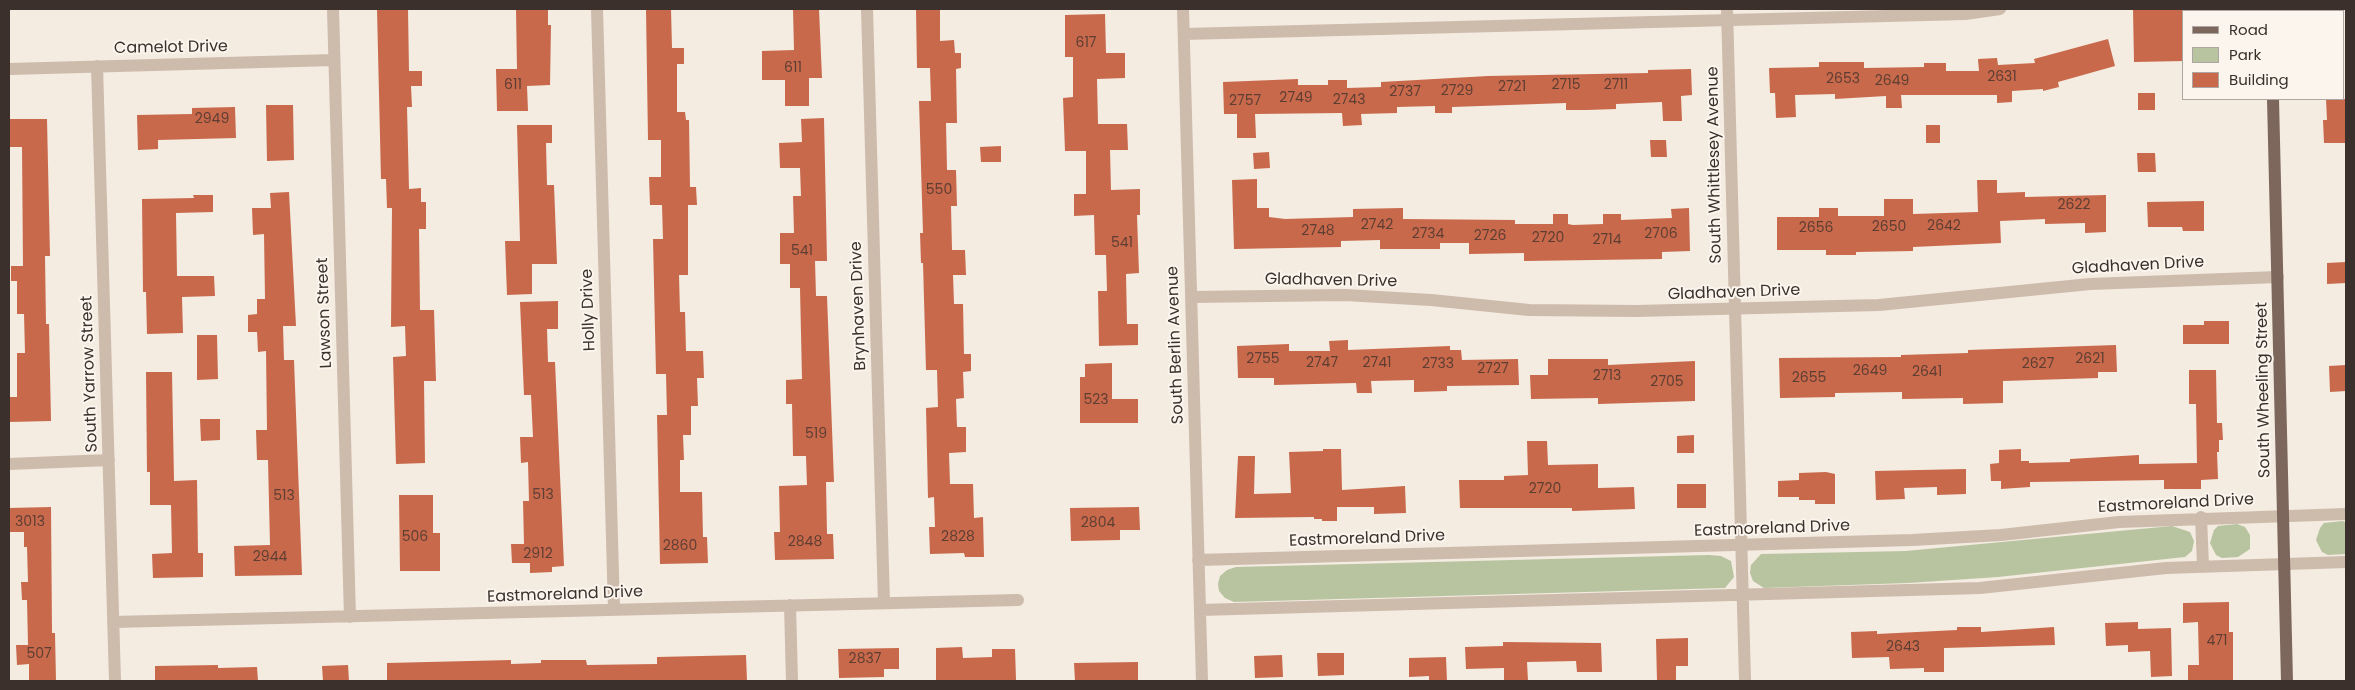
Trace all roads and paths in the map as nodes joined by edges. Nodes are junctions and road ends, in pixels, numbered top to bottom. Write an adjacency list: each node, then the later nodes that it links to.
1 (333, 9): 8 (street, Lawson Street)
2 (597, 9): 29 (street, Holly Drive)
3 (867, 9): 27 (street, Brynhaven Drive)
4 (1183, 9): 7 (street, South Berlin Avenue)
5 (2000, 9): 6 (street)
6 (1727, 14): 7 (street); 14 (street, South Whittlesey Avenue)
7 (1184, 34): 13 (street, South Berlin Avenue)
8 (334, 60): 9 (street, Camelot Drive); 31 (street, Lawson Street)
9 (97, 66): 10 (street, Camelot Drive); 15 (street, South Yarrow Street)
10 (9, 69)
11 (2273, 100): 12 (main road, South Wheeling Street)
12 (2278, 277): 14 (street, Gladhaven Drive); 17 (main road, South Wheeling Street)
13 (1192, 297): 14 (street, Gladhaven Drive); 21 (street, South Berlin Avenue)
14 (1735, 309): 20 (street, South Whittlesey Avenue)
15 (109, 460): 16 (street); 32 (street, South Yarrow Street)
16 (9, 464)
17 (2283, 514): 18 (street, Eastmoreland Drive); 19 (street, Eastmoreland Drive); 23 (main road, South Wheeling Street)
18 (2346, 514)
19 (2201, 517): 20 (street, Eastmoreland Drive); 24 (street)
20 (1741, 546): 21 (street, Eastmoreland Drive); 25 (street, South Whittlesey Avenue)
21 (1198, 560): 30 (street, South Berlin Avenue)
22 (2346, 562): 23 (street)
23 (2284, 563): 24 (street); 37 (main road, South Wheeling Street)
24 (2203, 566): 25 (street)
25 (1743, 595): 30 (street); 36 (street, South Whittlesey Avenue)
26 (1018, 600): 27 (street, Eastmoreland Drive)
27 (884, 602): 28 (street, Eastmoreland Drive)
28 (790, 605): 29 (street, Eastmoreland Drive); 34 (street)
29 (614, 609): 31 (street, Eastmoreland Drive)
30 (1200, 610): 35 (street, South Berlin Avenue)
31 (350, 617): 32 (street, Eastmoreland Drive)
32 (113, 622): 33 (street, South Yarrow Street)
33 (115, 681)
34 (792, 681)
35 (1202, 681)
36 (1745, 681)
37 (2287, 681)

